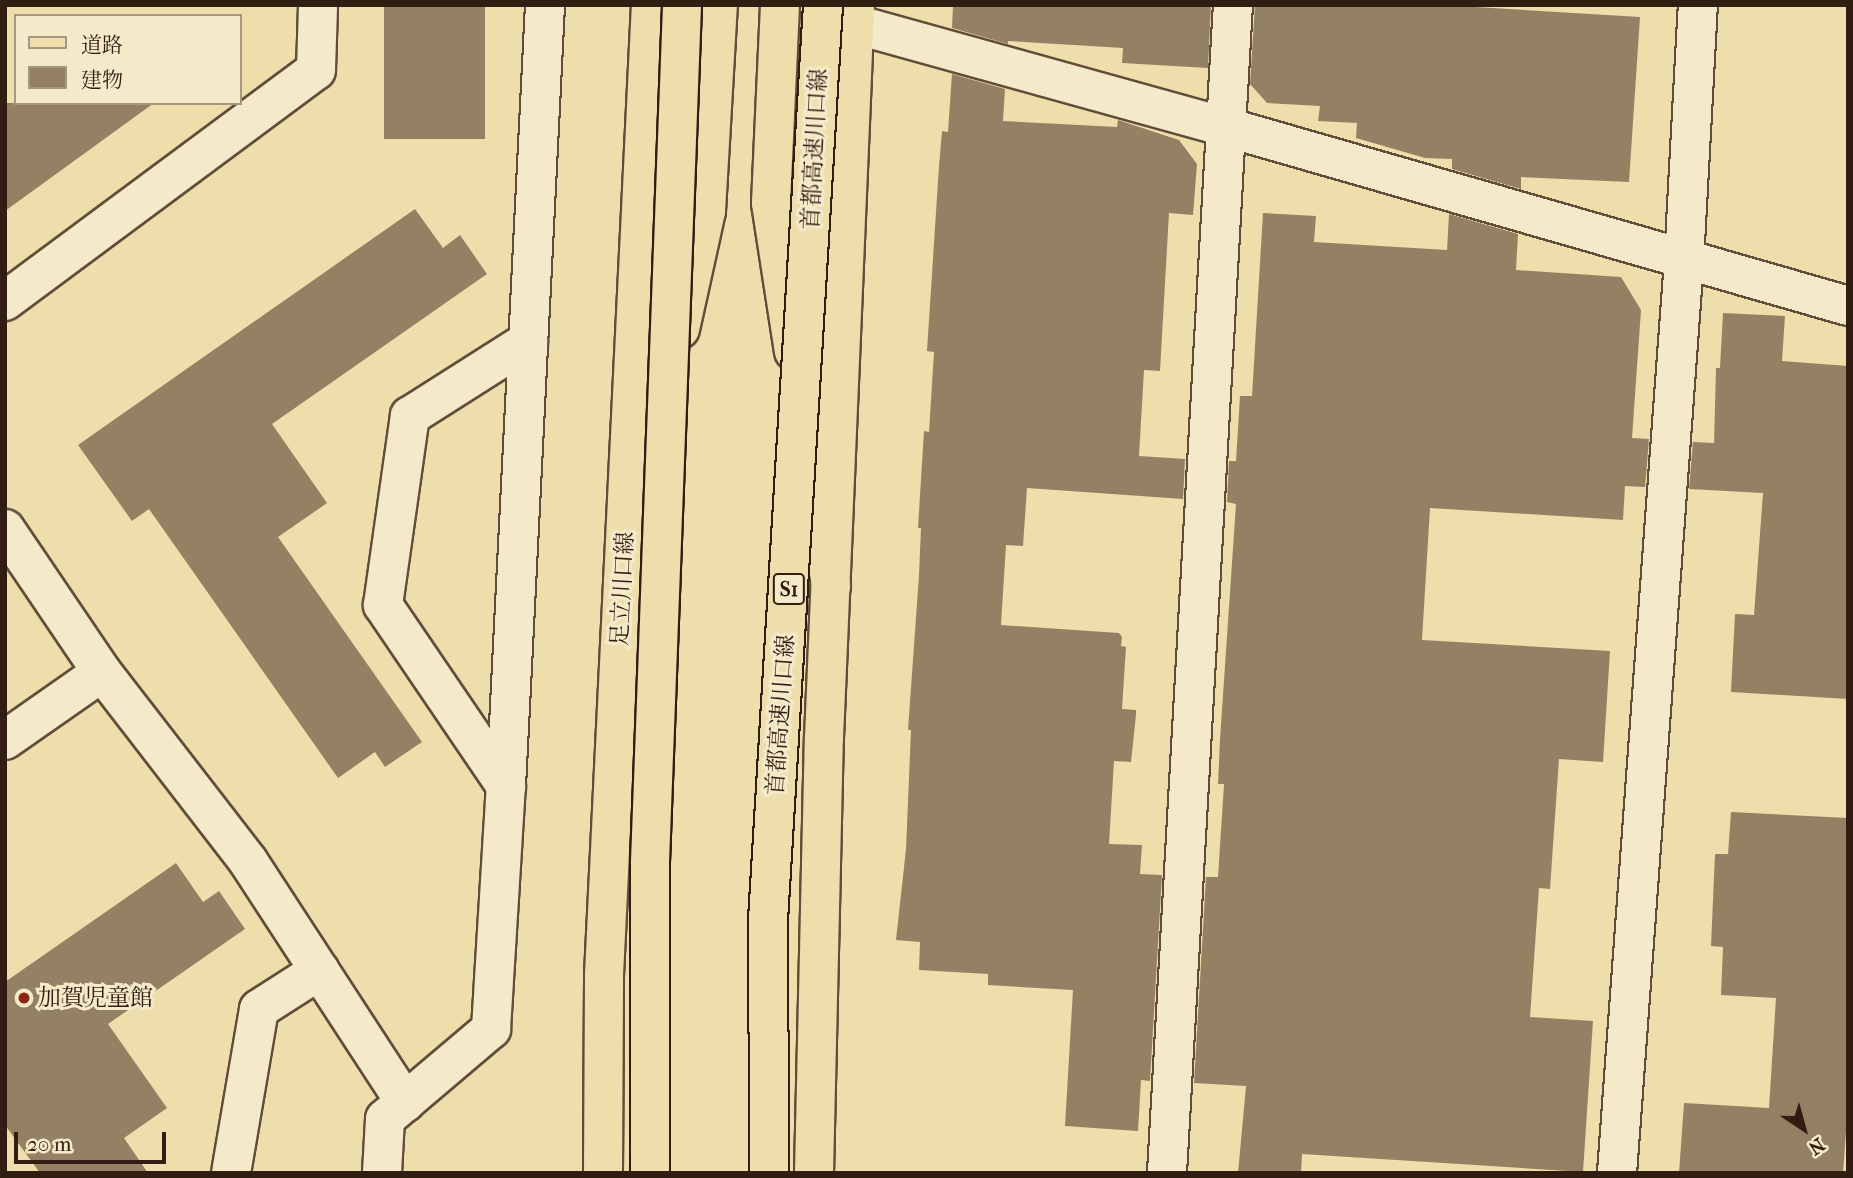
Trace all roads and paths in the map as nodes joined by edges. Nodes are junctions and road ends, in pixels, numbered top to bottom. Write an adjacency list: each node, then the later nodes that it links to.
1 (318, 5): 12 (street)
2 (545, 5): 14 (street)
3 (651, 5): 16 (main road, 足立川口線)
4 (682, 5): 26 (main road, bridge)
5 (718, 5): 16 (main road)
6 (780, 5): 17 (main road, S1)
7 (1233, 5): 10 (street)
8 (1698, 5): 11 (street)
9 (844, 12): 10 (street); 17 (main road); 27 (main road, 首都高速川口線 / S1, bridge)
10 (1226, 127): 11 (street); 29 (street)
11 (1684, 261): 13 (street); 30 (street)
12 (5, 301)
13 (1848, 306)
14 (528, 341): 20 (street); 20 (street)
15 (5, 529): 18 (street)
16 (623, 581): 25 (main road, 足立川口線)
17 (831, 586): 28 (main road)
18 (102, 672): 19 (street); 21 (street)
19 (5, 740)
20 (506, 786): 22 (street)
21 (320, 970): 22 (street); 23 (street)
22 (405, 1101): 24 (street)
23 (231, 1173)
24 (382, 1173)
25 (603, 1173)
26 (650, 1173)
27 (769, 1173)
28 (814, 1173)
29 (1167, 1173)
30 (1617, 1173)

